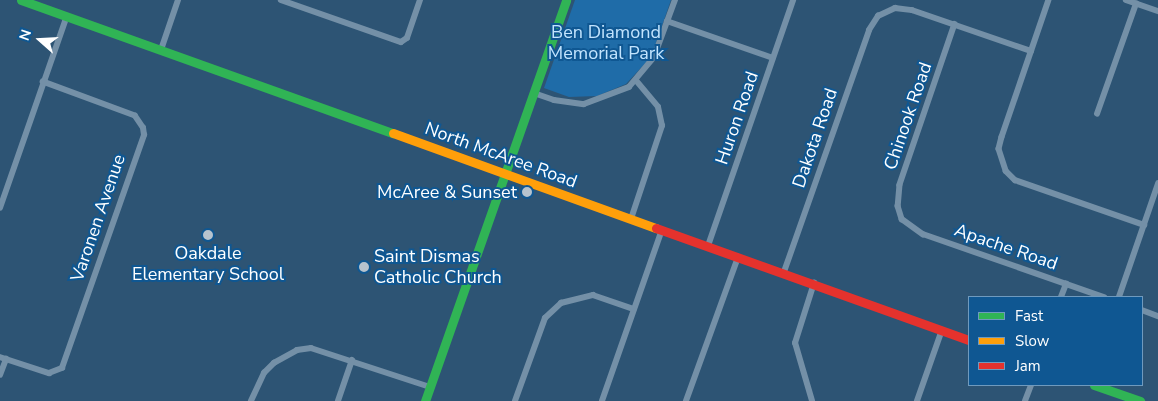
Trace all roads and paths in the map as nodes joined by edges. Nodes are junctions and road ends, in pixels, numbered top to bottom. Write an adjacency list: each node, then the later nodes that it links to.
1 (21, 0): 12 (street, North McAree Road)
2 (178, 0): 15 (street)
3 (281, 0): 4 (street)
4 (420, 0)
5 (566, 0): 20 (street)
6 (675, 0): 13 (street)
7 (793, 0): 17 (street, Huron Road)
8 (1049, 0): 16 (street)
9 (1126, 0): 10 (street)
10 (1136, 4): 11 (street); 21 (street)
11 (1158, 12)
12 (67, 16): 15 (street, North McAree Road); 19 (street)
13 (667, 21): 17 (street); 18 (street)
14 (955, 24): 16 (street); 26 (street, Chinook Road); 31 (street, Dakota Road)
15 (162, 50): 22 (street, North McAree Road)
16 (1032, 51): 27 (street)
17 (773, 58): 29 (street, Huron Road)
18 (636, 81): 20 (street); 25 (street)
19 (43, 82): 24 (street); 42 (street, Varonen Avenue)
20 (534, 93): 22 (street)
21 (1097, 114)
22 (505, 174): 25 (street, North McAree Road); 47 (street)
23 (1158, 184): 27 (street)
24 (0, 208)
25 (631, 219): 28 (street, North McAree Road)
26 (902, 219): 33 (street, Apache Road)
27 (1144, 225): 36 (street)
28 (662, 230): 29 (street, North McAree Road); 37 (street)
29 (708, 246): 30 (street, North McAree Road)
30 (738, 257): 31 (street, North McAree Road); 53 (street)
31 (784, 272): 32 (street, North McAree Road)
32 (814, 283): 40 (street, North McAree Road); 54 (street)
33 (1066, 284): 34 (street); 35 (street, Apache Road)
34 (1061, 296)
35 (1101, 296)
36 (1119, 296)
37 (634, 309): 51 (street); 52 (street)
38 (1143, 310): 39 (street)
39 (1158, 316)
40 (942, 330): 41 (street, North McAree Road); 55 (street)
41 (968, 340)
42 (3, 358): 44 (street)
43 (352, 360): 47 (street); 48 (street); 49 (street)
44 (0, 375)
45 (1031, 386): 56 (street)
46 (1097, 386): 57 (street)
47 (430, 387): 50 (street)
48 (251, 401)
49 (338, 401)
50 (426, 401)
51 (515, 401)
52 (602, 401)
53 (686, 401)
54 (812, 401)
55 (917, 401)
56 (1025, 401)
57 (1140, 401)

